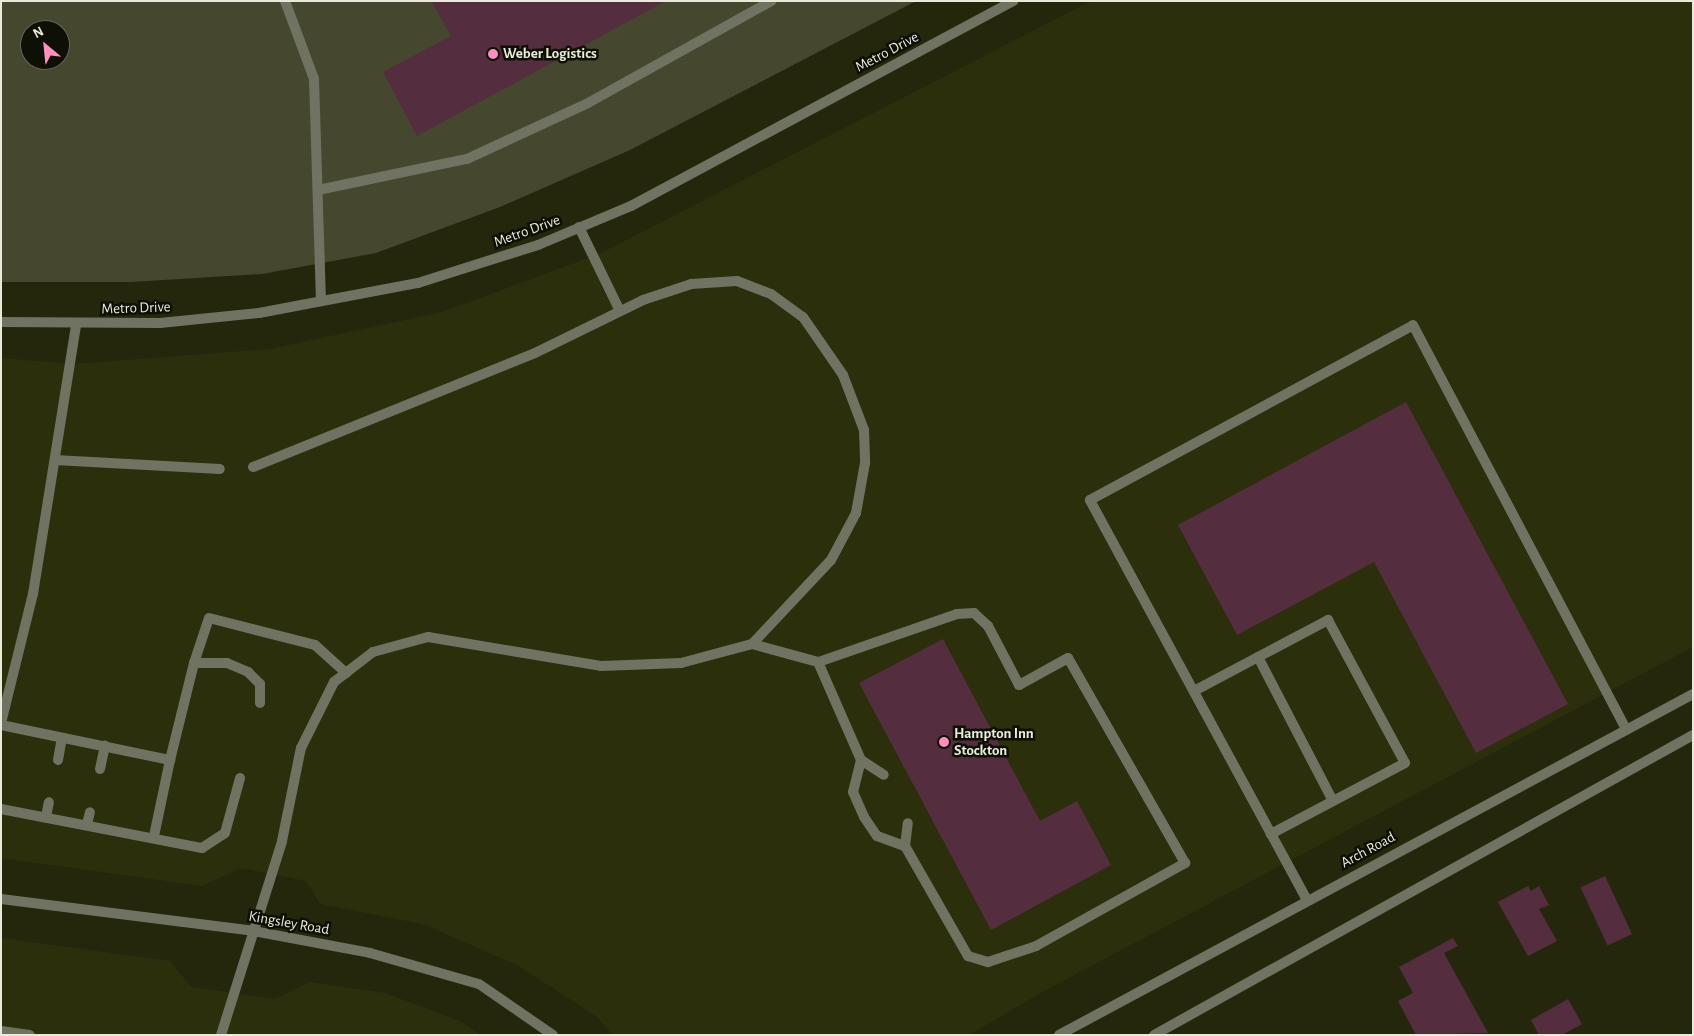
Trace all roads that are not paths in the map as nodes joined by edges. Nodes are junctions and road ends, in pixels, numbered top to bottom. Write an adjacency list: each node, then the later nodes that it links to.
1 (285, 1): 4 (street)
2 (771, 1): 4 (street)
3 (1014, 1): 5 (street, Metro Drive)
4 (318, 190): 6 (street)
5 (579, 228): 6 (street, Metro Drive); 7 (street)
6 (321, 301): 9 (street, Metro Drive)
7 (620, 311): 11 (street); 13 (street)
8 (1, 322): 9 (street, Metro Drive)
9 (76, 325): 10 (street)
10 (54, 460): 12 (street); 21 (street)
11 (253, 467)
12 (220, 469)
13 (752, 644): 15 (street); 17 (street)
14 (1258, 657): 18 (street); 32 (street); 32 (street)
15 (818, 662): 28 (street); 41 (street)
16 (194, 663): 17 (street); 20 (street); 27 (street)
17 (346, 673): 44 (street)
18 (1194, 691): 22 (street); 39 (street)
19 (1693, 694): 22 (street, Arch Road)
20 (260, 703)
21 (1, 724): 24 (street)
22 (1626, 729): 43 (street, Arch Road)
23 (1693, 735): 50 (street)
24 (62, 738): 25 (street); 26 (street)
25 (105, 746): 27 (street); 29 (street)
26 (58, 760)
27 (170, 760): 40 (street)
28 (861, 760): 30 (street); 41 (street)
29 (100, 770)
30 (884, 775)
31 (240, 778): 40 (street)
32 (1333, 801): 39 (street)
33 (49, 802): 36 (street)
34 (1, 809): 36 (street)
35 (90, 812): 38 (street)
36 (46, 817): 38 (street)
37 (908, 823): 41 (street)
38 (87, 824): 40 (street)
39 (1271, 834): 43 (street)
40 (154, 836)
41 (904, 846)
42 (1, 899): 44 (street, Kingsley Road)
43 (1307, 900): 49 (street, Arch Road)
44 (253, 931): 47 (street); 48 (street, Kingsley Road)
45 (1, 1031): 46 (street)
46 (30, 1035)
47 (221, 1035)
48 (553, 1035)
49 (1059, 1035)
50 (1154, 1035)

